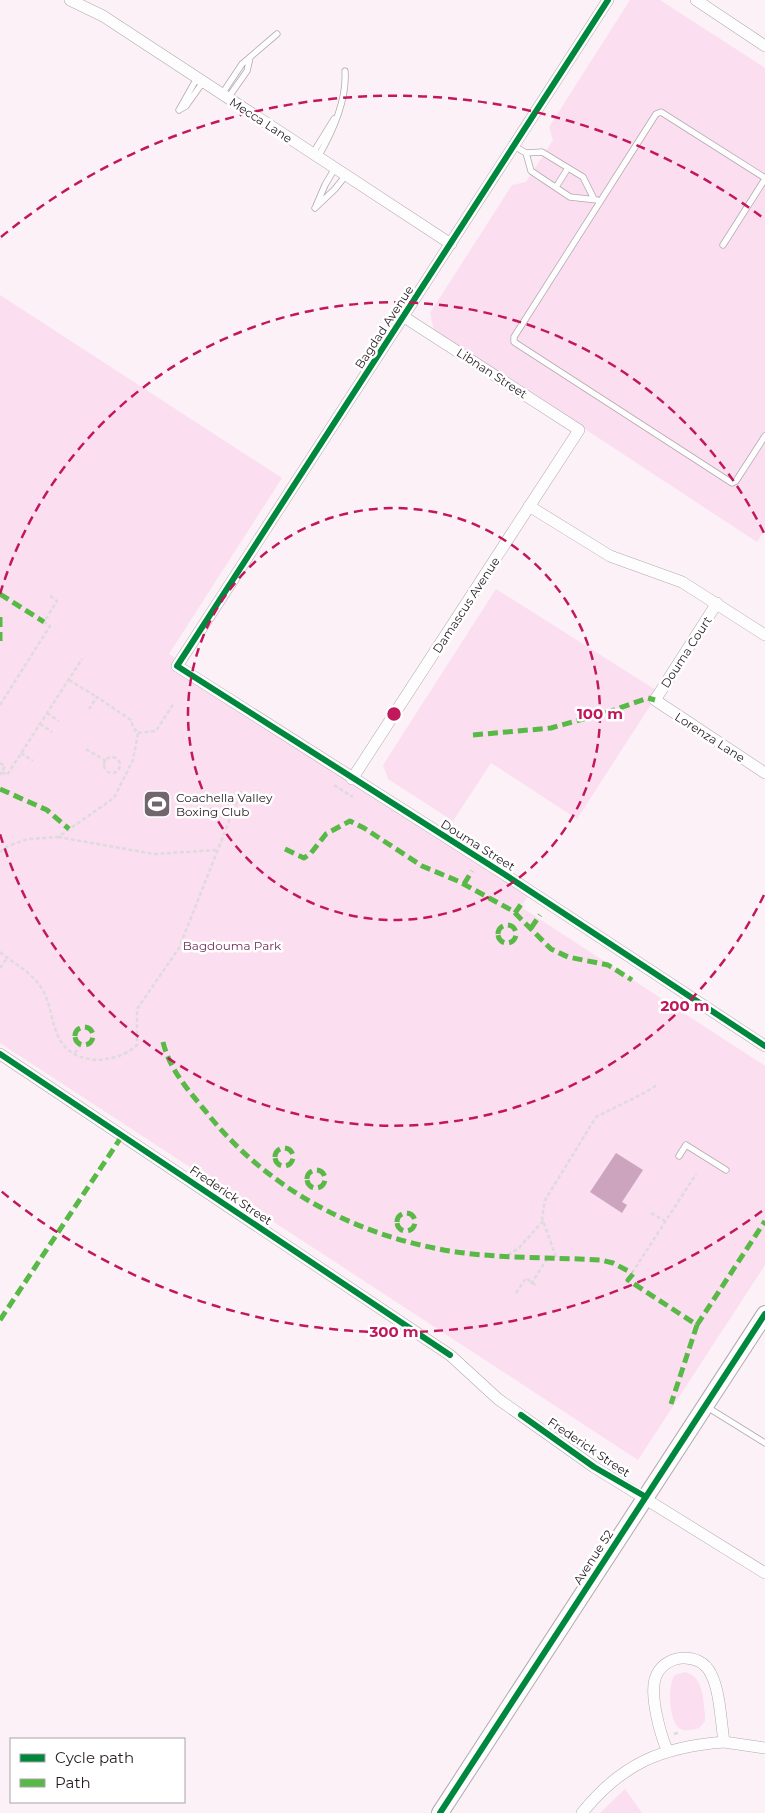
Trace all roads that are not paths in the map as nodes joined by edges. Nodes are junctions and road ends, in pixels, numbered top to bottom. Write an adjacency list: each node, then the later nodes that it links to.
1 (70, 0): 7 (street, Mecca Lane)
2 (608, 0): 9 (street, Bagdad Avenue)
3 (696, 0): 5 (street)
4 (277, 34): 8 (lane)
5 (765, 46)
6 (345, 71): 11 (lane)
7 (200, 80): 7 (lane); 8 (street, Mecca Lane)
8 (225, 96): 11 (street, Mecca Lane)
9 (514, 146): 10 (lane); 18 (street, Bagdad Avenue)
10 (526, 153): 13 (lane); 16 (lane)
11 (315, 155): 12 (street, Mecca Lane)
12 (336, 168): 14 (street, Mecca Lane); 14 (lane)
13 (568, 168): 16 (lane); 17 (lane)
14 (346, 175): 18 (street, Mecca Lane)
15 (765, 179): 17 (lane); 19 (lane)
16 (556, 187): 17 (lane)
17 (597, 200): 22 (lane)
18 (451, 244): 20 (street, Bagdad Avenue)
19 (723, 245)
20 (404, 316): 21 (street, Libnan Street); 26 (street, Bagdad Avenue)
21 (579, 430): 23 (street, Damascus Avenue)
22 (765, 436)
23 (530, 506): 24 (street); 29 (street, Damascus Avenue)
24 (717, 604): 25 (street); 27 (street, Douma Court)
25 (765, 635)
26 (177, 666): 29 (street, Douma Street)
27 (655, 700): 28 (street, Lorenza Lane)
28 (765, 773)
29 (352, 779): 30 (street, Douma Street)
30 (765, 1046)
31 (0, 1054): 37 (street, Frederick Street)
32 (679, 1156): 33 (lane)
33 (726, 1170)
34 (765, 1314): 35 (main road, Avenue 52)
35 (706, 1406): 36 (lane); 37 (main road, Avenue 52)
36 (765, 1444)
37 (646, 1497): 38 (street, Frederick Street); 42 (main road, Avenue 52)
38 (765, 1573)
39 (724, 1742): 40 (street); 41 (street); 41 (street)
40 (765, 1748)
41 (667, 1750): 43 (street)
42 (440, 1813)
43 (582, 1813)

